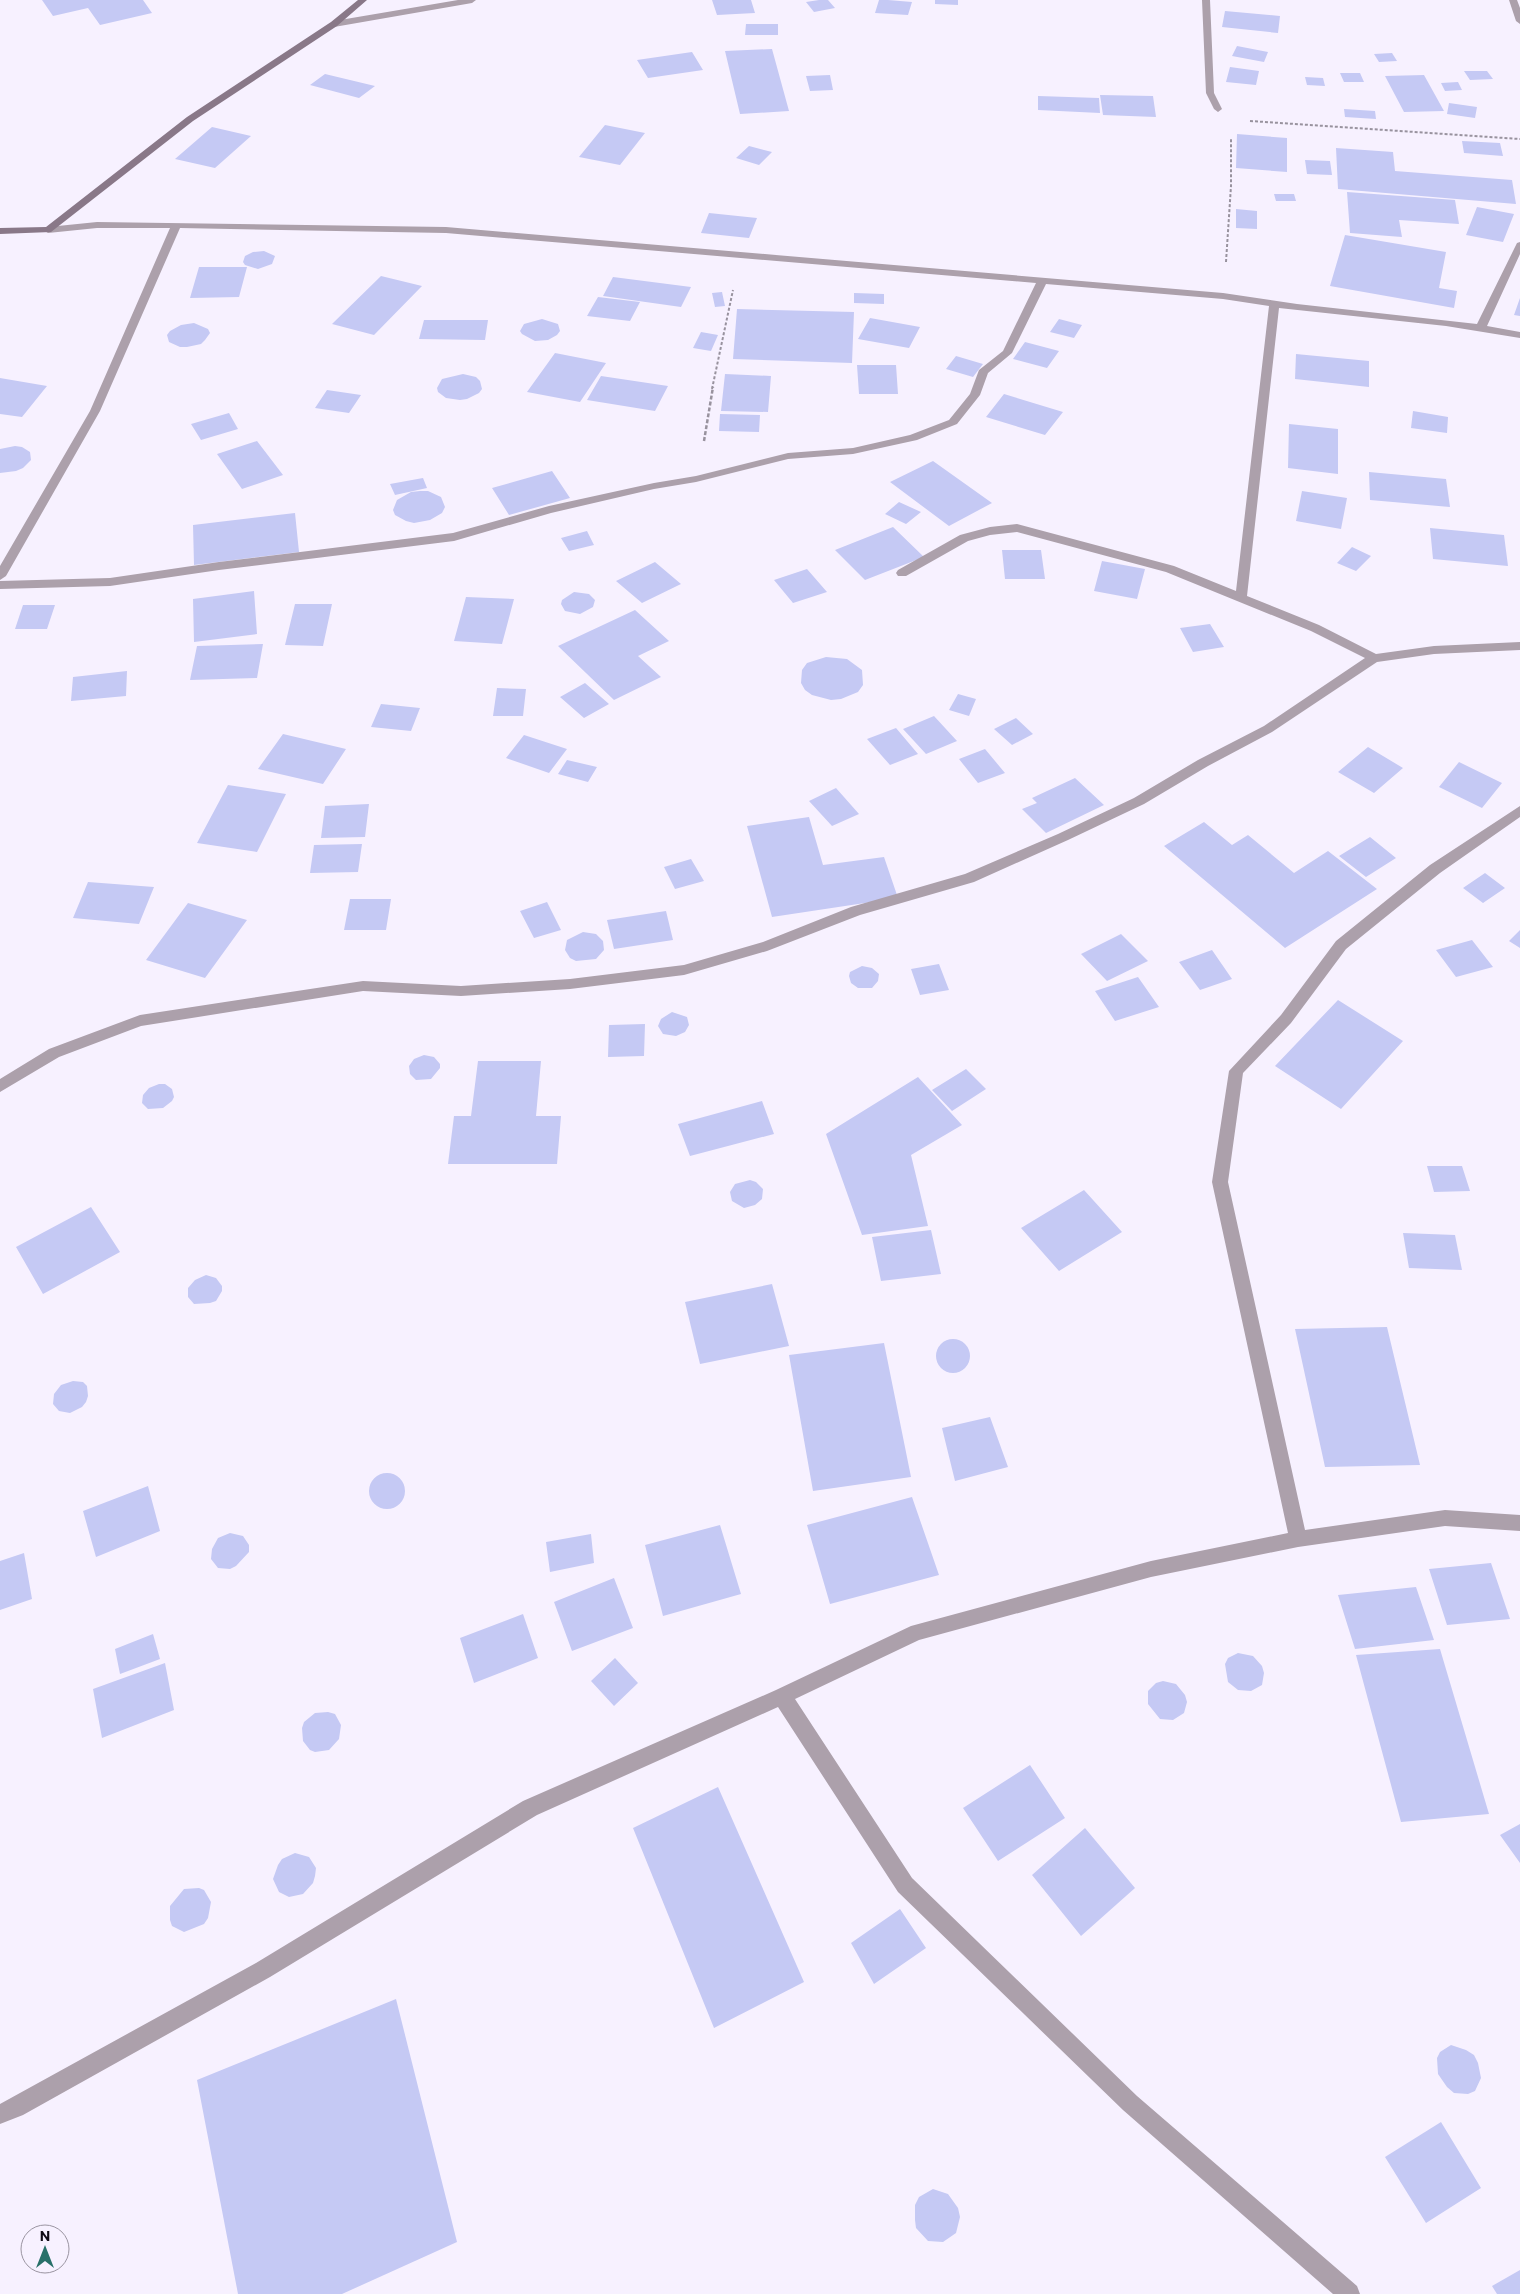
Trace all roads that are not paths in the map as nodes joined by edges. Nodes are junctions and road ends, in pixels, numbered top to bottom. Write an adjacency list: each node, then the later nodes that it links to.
1 (363, 0): 6 (main road)
2 (472, 0): 6 (street)
3 (1206, 0): 7 (street)
4 (1513, 0): 5 (street)
5 (1520, 21)
6 (334, 24): 9 (main road)
7 (1218, 109)
8 (176, 225): 9 (street); 12 (street); 17 (street)
9 (48, 230): 10 (main road)
10 (0, 231)
11 (1520, 244): 14 (street)
12 (1042, 281): 13 (street); 18 (street)
13 (1274, 306): 14 (street); 19 (street)
14 (1481, 326): 15 (street)
15 (1520, 335)
16 (902, 573): 19 (street)
17 (0, 576)
18 (0, 585)
19 (1241, 598): 21 (street)
20 (1520, 646): 21 (street)
21 (1374, 658): 23 (street)
22 (1520, 811): 25 (street)
23 (0, 1086)
24 (1520, 1524): 25 (street)
25 (1298, 1539): 26 (street)
26 (782, 1696): 27 (street); 28 (street)
27 (0, 2114)
28 (1349, 2294)

